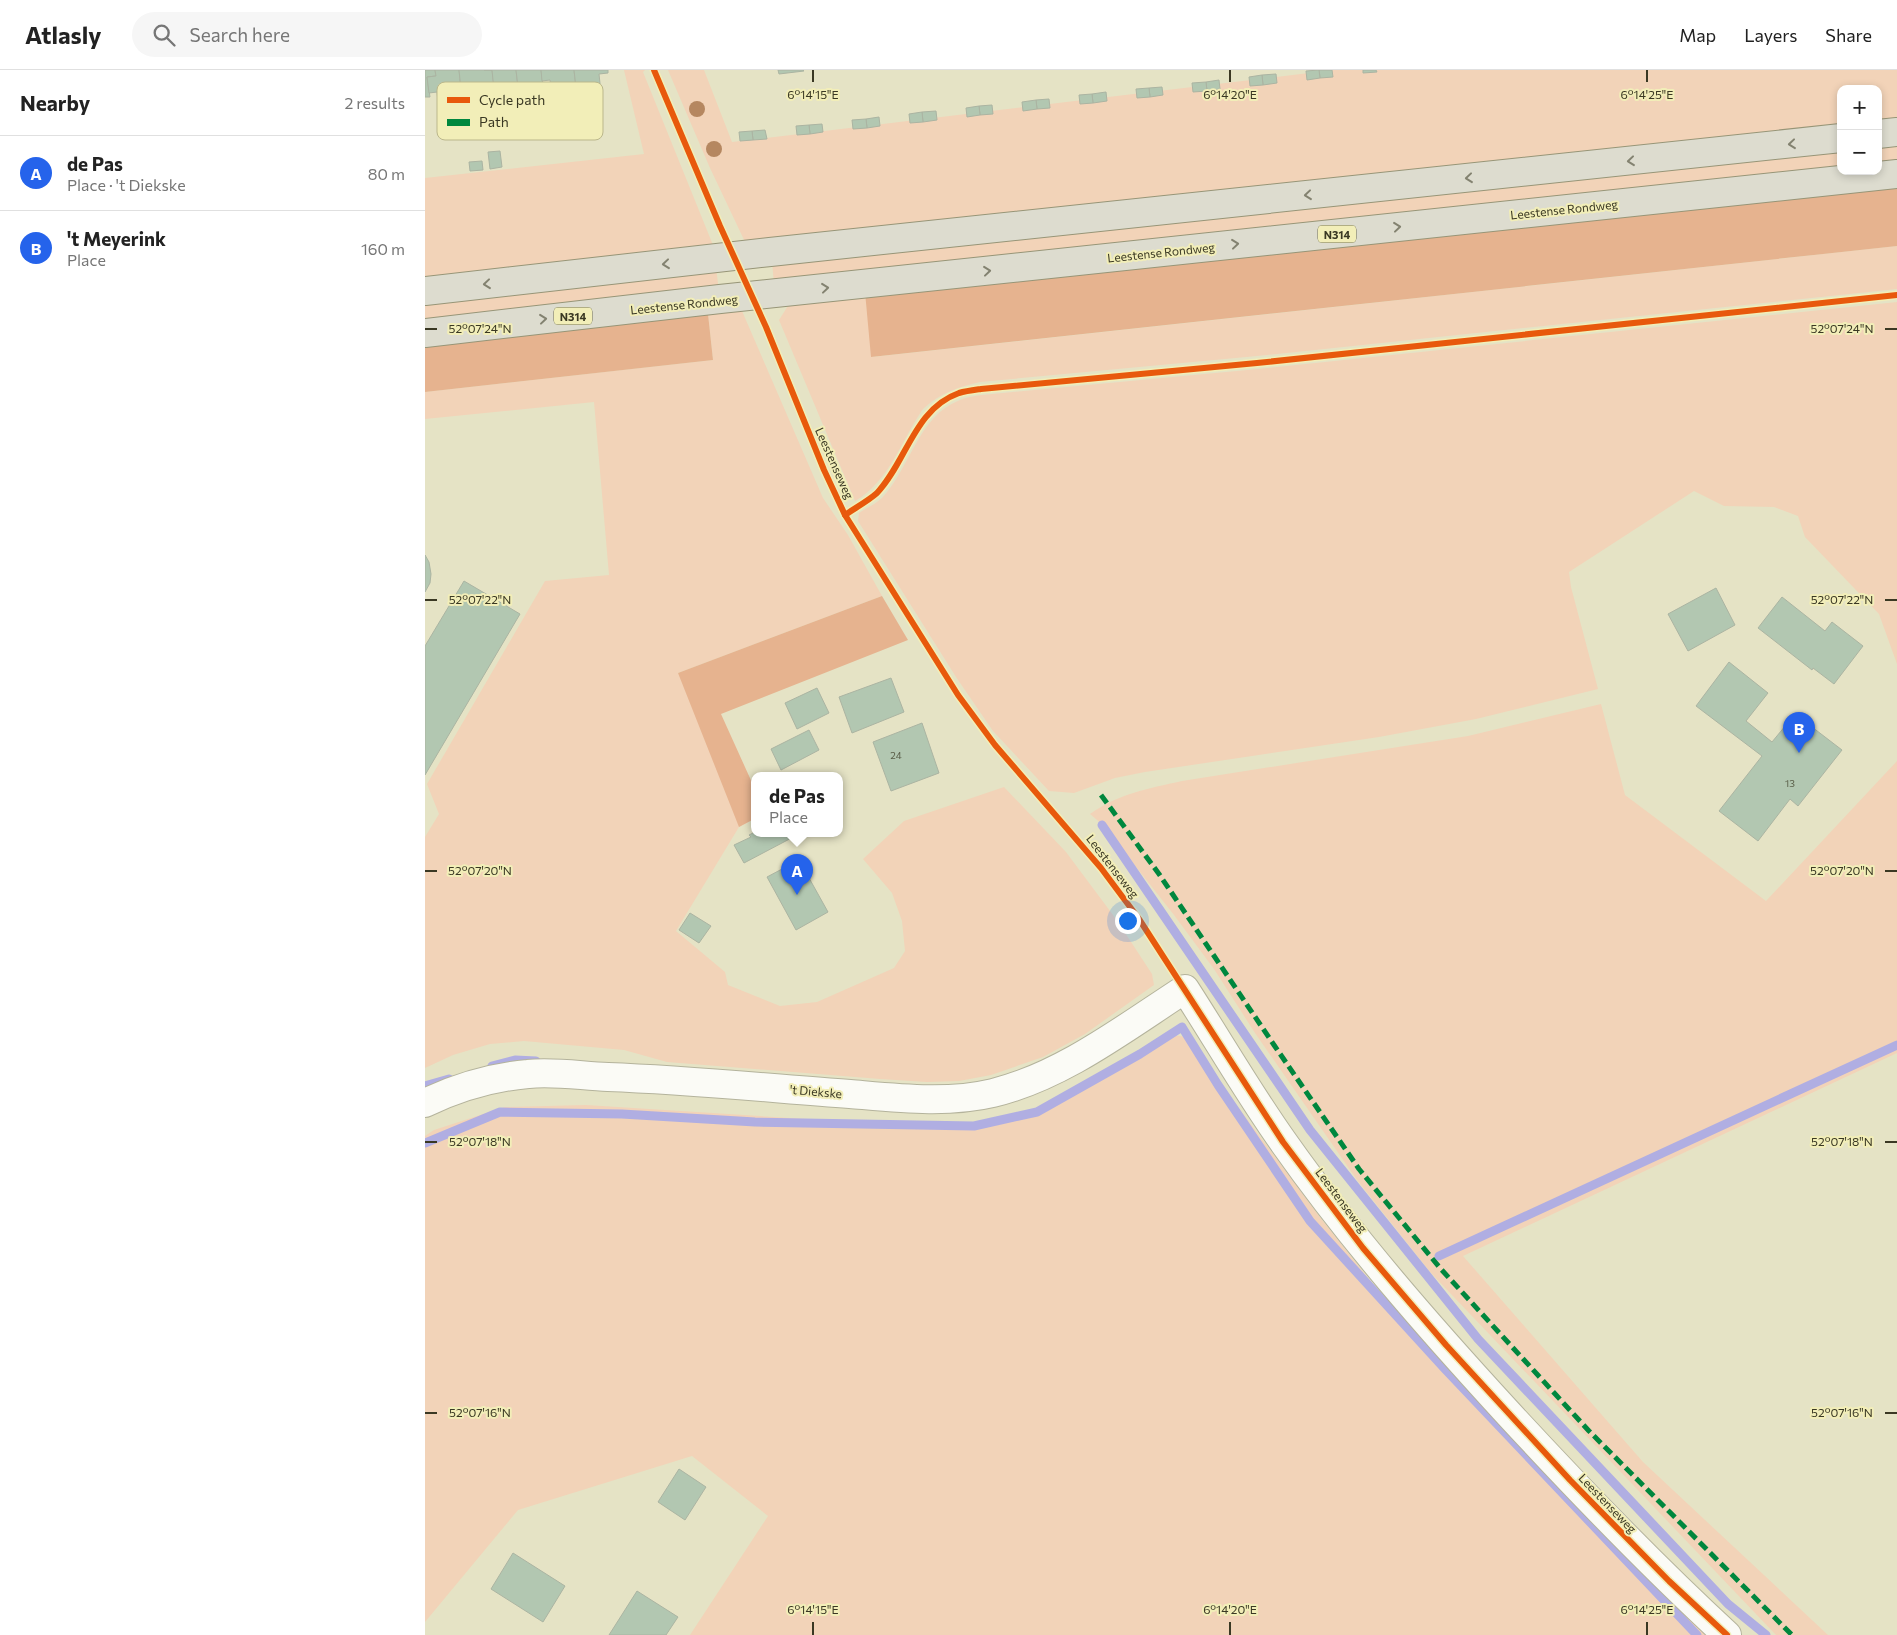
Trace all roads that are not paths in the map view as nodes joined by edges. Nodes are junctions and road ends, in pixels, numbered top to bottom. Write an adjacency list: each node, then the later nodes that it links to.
1 (1897, 132): 2 (main road)
2 (1882, 134)
3 (1837, 138): 5 (main road, one-way to 5)
4 (1897, 174): 6 (main road, Leestense Rondweg / N314, one-way to 4)
5 (425, 291)
6 (425, 333)
7 (1185, 989): 8 (street, 't Diekske); 9 (street, Leestenseweg)
8 (425, 1103)
9 (1727, 1635)

